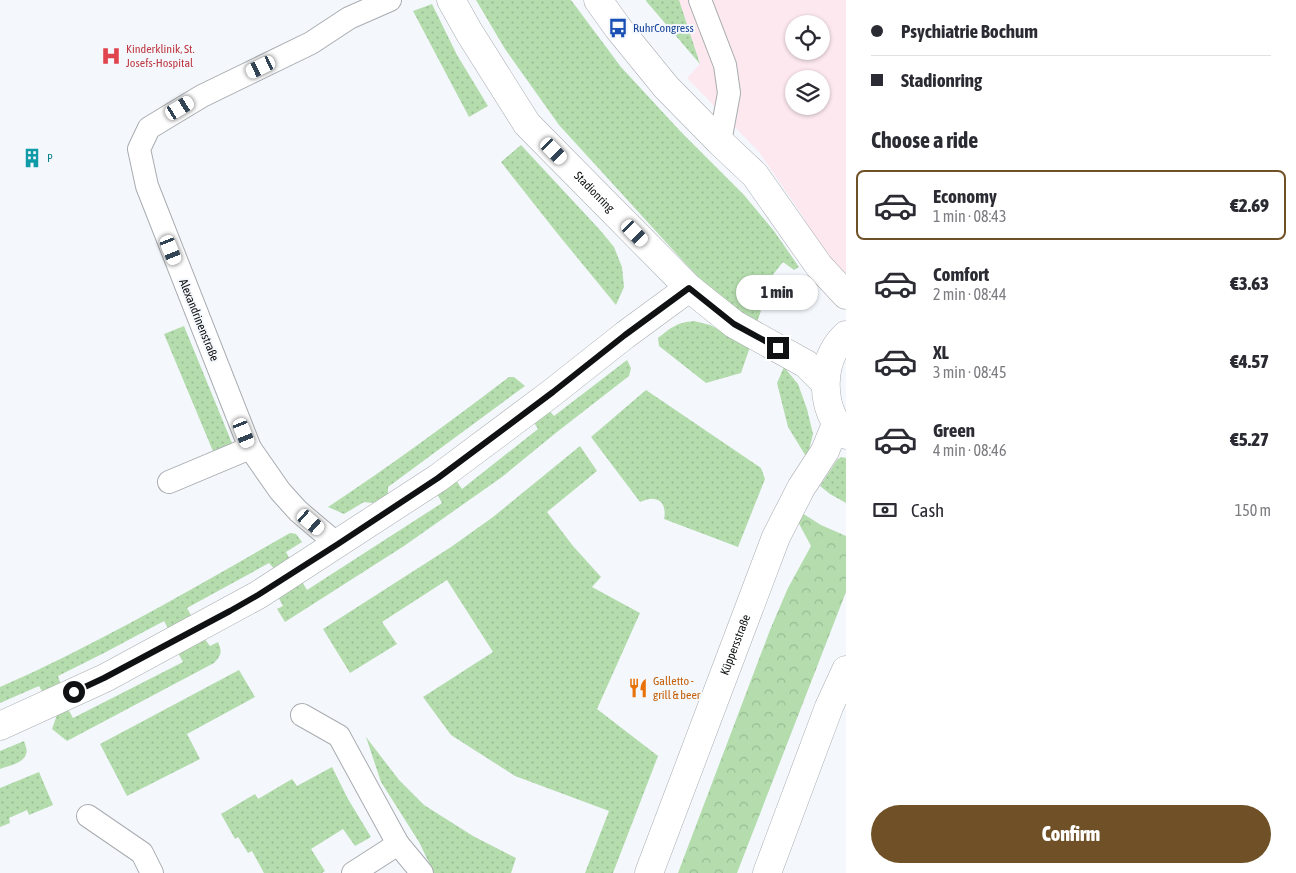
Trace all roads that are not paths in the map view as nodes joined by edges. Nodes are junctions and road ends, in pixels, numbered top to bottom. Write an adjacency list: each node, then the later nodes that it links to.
1 (390, 0): 11 (lane, Alexandrinenstraße)
2 (451, 0): 6 (street, Stadionring)
3 (598, 0): 5 (street)
4 (700, 0): 5 (lane)
5 (720, 142): 7 (street)
6 (689, 288): 9 (street, Stadionring); 13 (street)
7 (846, 295)
8 (846, 335): 9 (street)
9 (825, 383): 10 (street)
10 (841, 429): 22 (street, Küppersstraße)
11 (250, 448): 12 (lane); 13 (lane, Alexandrinenstraße)
12 (170, 482)
13 (338, 544): 16 (street)
14 (846, 670): 23 (street)
15 (302, 715): 18 (lane)
16 (0, 726)
17 (88, 816): 19 (lane)
18 (398, 844): 20 (lane); 21 (lane)
19 (152, 873)
20 (352, 873)
21 (422, 873)
22 (648, 873)
23 (767, 873)

